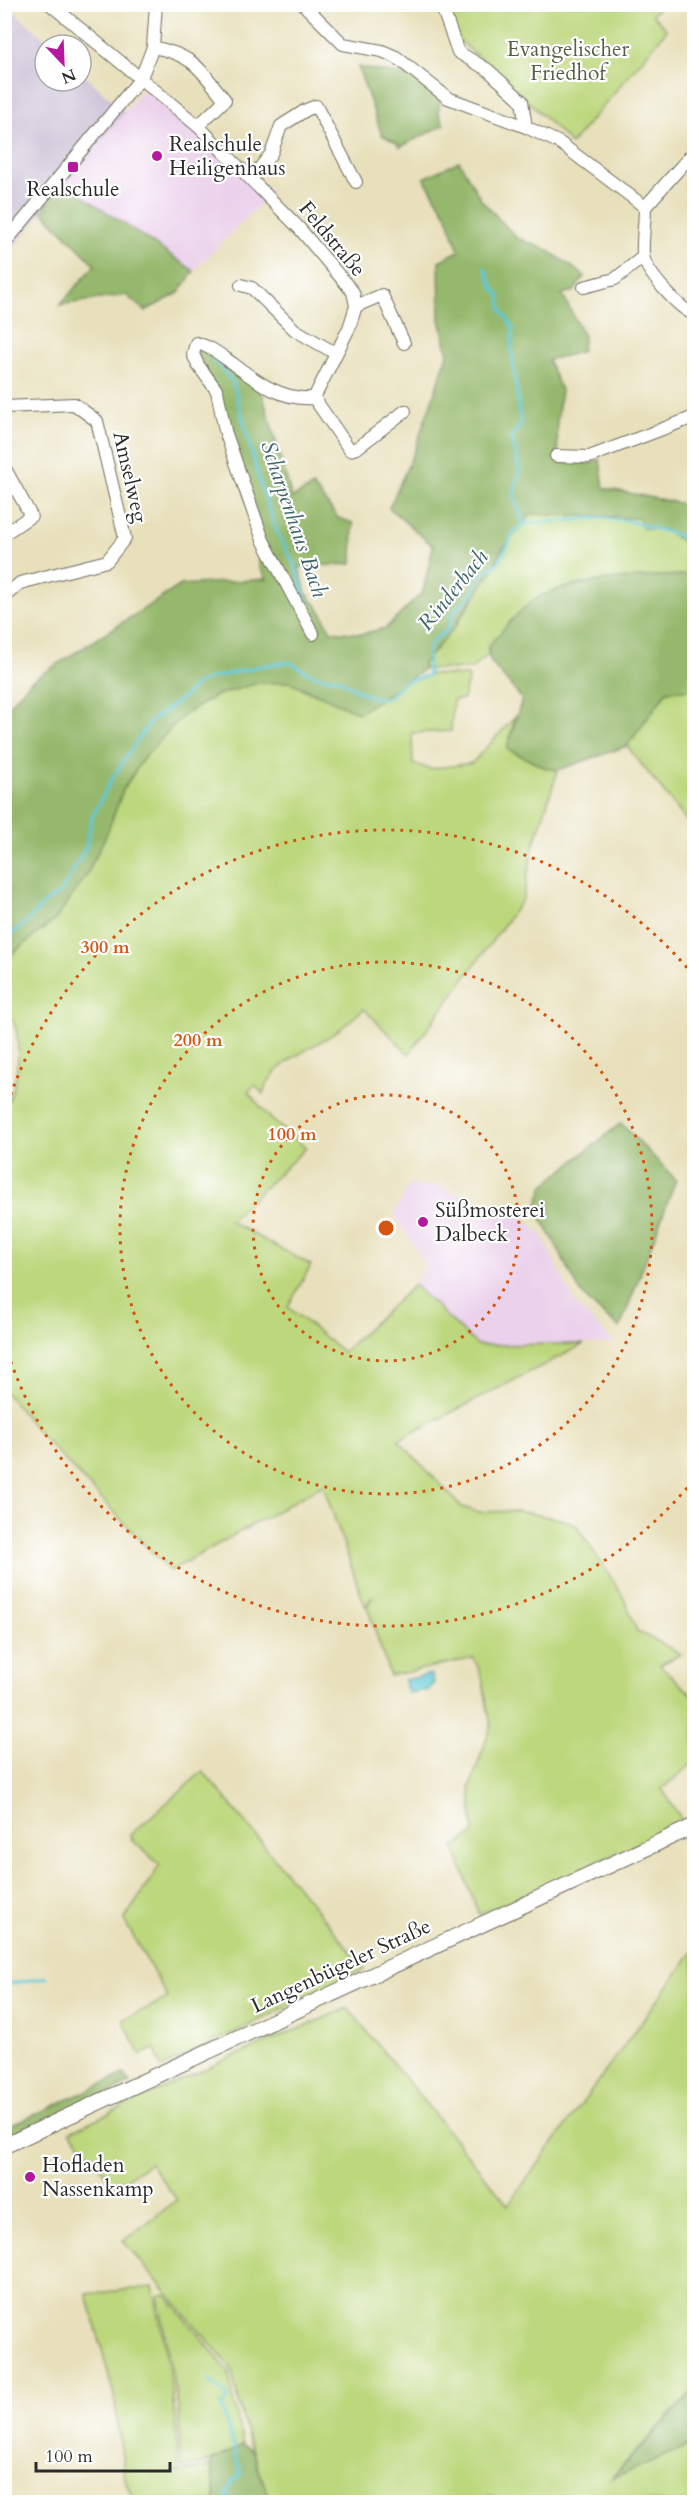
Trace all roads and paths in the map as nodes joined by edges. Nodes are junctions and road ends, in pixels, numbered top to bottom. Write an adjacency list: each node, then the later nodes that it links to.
1 (50, 4): 6 (street, Feldstraße)
2 (156, 4): 5 (street)
3 (303, 4): 8 (street)
4 (441, 4): 8 (street)
5 (153, 47): 6 (street); 7 (street)
6 (141, 78): 7 (street, Feldstraße); 13 (street)
7 (198, 126): 10 (street, Feldstraße)
8 (526, 127): 12 (street)
9 (694, 152): 12 (street)
10 (252, 178): 11 (street); 17 (street, Feldstraße)
11 (356, 182)
12 (645, 207): 14 (street)
13 (4, 244)
14 (643, 257): 16 (street); 18 (street)
15 (242, 285): 20 (street)
16 (584, 287)
17 (356, 306): 19 (street, Feldstraße); 20 (street, Feldstraße)
18 (694, 314)
19 (404, 343)
20 (335, 353): 21 (street, Feldstraße)
21 (314, 398): 23 (street); 29 (street)
22 (4, 407): 28 (street, Amselweg)
23 (405, 411)
24 (694, 417): 25 (street)
25 (556, 456)
26 (4, 467): 27 (street)
27 (4, 534)
28 (4, 597)
29 (313, 634)
30 (694, 1826): 31 (main road, Langenbügeler Straße)
31 (4, 2146)

